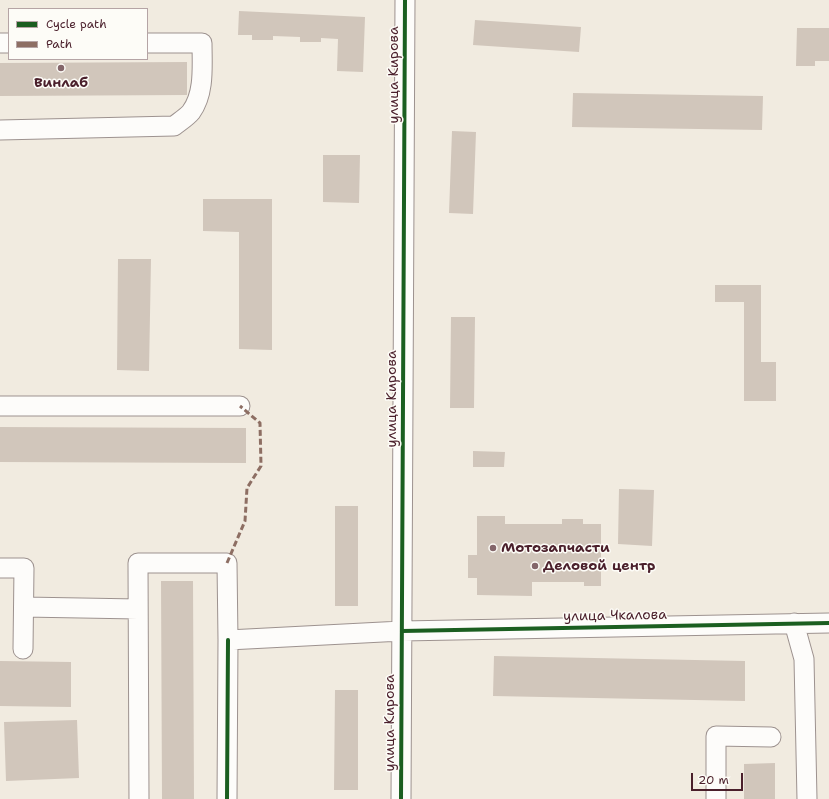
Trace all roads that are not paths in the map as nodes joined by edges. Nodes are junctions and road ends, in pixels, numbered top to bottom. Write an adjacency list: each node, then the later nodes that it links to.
1 (405, 0): 11 (street, улица Кирова)
2 (148, 43): 3 (street)
3 (0, 130)
4 (0, 406): 5 (street)
5 (240, 406)
6 (0, 568): 7 (street)
7 (24, 606): 8 (street); 13 (street)
8 (138, 609): 12 (street); 15 (street)
9 (829, 622): 10 (street, улица Чкалова)
10 (794, 623): 11 (street, улица Чкалова); 19 (street)
11 (402, 631): 12 (street, улица Чкалова); 17 (street, улица Кирова)
12 (228, 640): 16 (street)
13 (23, 649)
14 (771, 737): 18 (street)
15 (139, 799)
16 (227, 799)
17 (401, 799)
18 (716, 799)
19 (807, 799)

